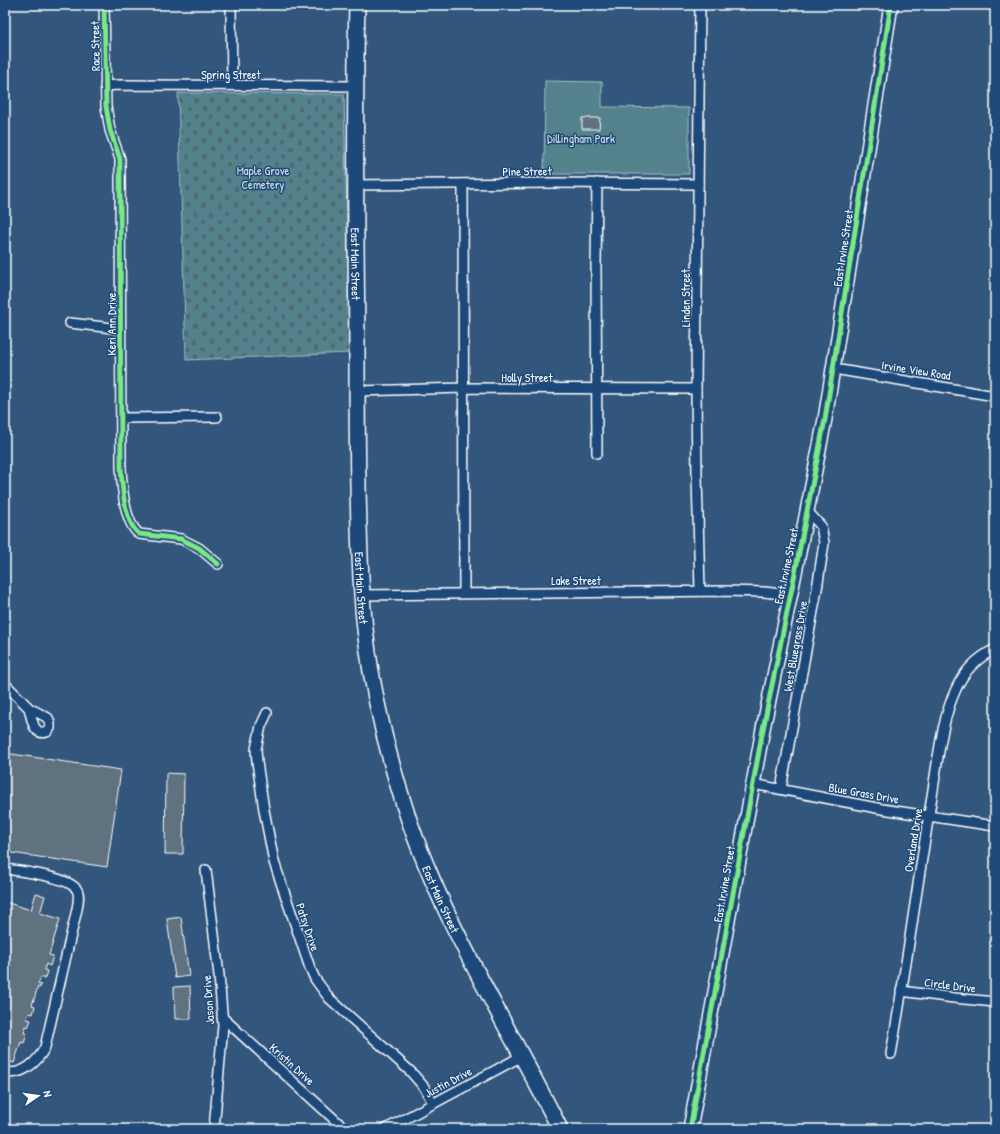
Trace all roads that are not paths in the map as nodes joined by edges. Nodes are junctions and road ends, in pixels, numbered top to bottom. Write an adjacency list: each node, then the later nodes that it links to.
1 (104, 5): 6 (street, Race Street)
2 (231, 5): 7 (street)
3 (356, 5): 8 (main road, East Main Street)
4 (700, 5): 11 (street, Linden Street)
5 (891, 5): 15 (street, East Irvine Street)
6 (105, 86): 7 (street, Spring Street); 14 (street, Keri Ann Drive)
7 (232, 86): 8 (street, Spring Street)
8 (356, 86): 12 (main road, East Main Street)
9 (597, 183): 10 (street, Pine Street); 11 (street, Pine Street); 17 (street)
10 (463, 184): 12 (street, Pine Street); 16 (street)
11 (698, 184): 18 (street, Linden Street)
12 (356, 185): 19 (main road, East Main Street)
13 (70, 322): 14 (street)
14 (121, 329): 22 (street, Keri Ann Drive)
15 (834, 369): 20 (street, Irvine View Road); 24 (street, East Irvine Street)
16 (464, 388): 17 (street, Holly Street); 19 (street, Holly Street); 27 (street)
17 (597, 389): 18 (street, Holly Street); 23 (street)
18 (696, 389): 26 (street, Linden Street)
19 (357, 391): 28 (main road, East Main Street)
20 (995, 396)
21 (217, 417): 22 (street)
22 (121, 418): 25 (street, Keri Ann Drive)
23 (597, 453)
24 (808, 512): 29 (street, East Irvine Street); 35 (street, West Bluegrass Drive)
25 (218, 564)
26 (700, 591): 27 (street, Lake Street); 29 (street, Lake Street)
27 (464, 593): 28 (street, Lake Street)
28 (362, 595): 44 (main road, East Main Street)
29 (790, 595): 34 (street, East Irvine Street)
30 (995, 649): 36 (street, Overland Drive)
31 (5, 684): 32 (street)
32 (29, 708)
33 (267, 713): 46 (street, Patsy Drive)
34 (753, 784): 35 (street, Blue Grass Drive); 51 (street, East Irvine Street)
35 (781, 790): 36 (street, Blue Grass Drive)
36 (929, 816): 37 (street, Blue Grass Drive); 40 (street, Overland Drive)
37 (995, 826)
38 (5, 868): 45 (street)
39 (206, 870): 42 (street, Jason Drive)
40 (901, 991): 41 (street, Circle Drive); 43 (street, Overland Drive)
41 (995, 1002)
42 (222, 1017): 47 (street, Jason Drive); 48 (street, Kristin Drive)
43 (891, 1054)
44 (522, 1056): 46 (street, Justin Drive); 50 (main road, East Main Street)
45 (5, 1072)
46 (433, 1103): 49 (street, Justin Drive)
47 (214, 1129)
48 (345, 1129)
49 (386, 1129)
50 (560, 1129)
51 (690, 1129)

